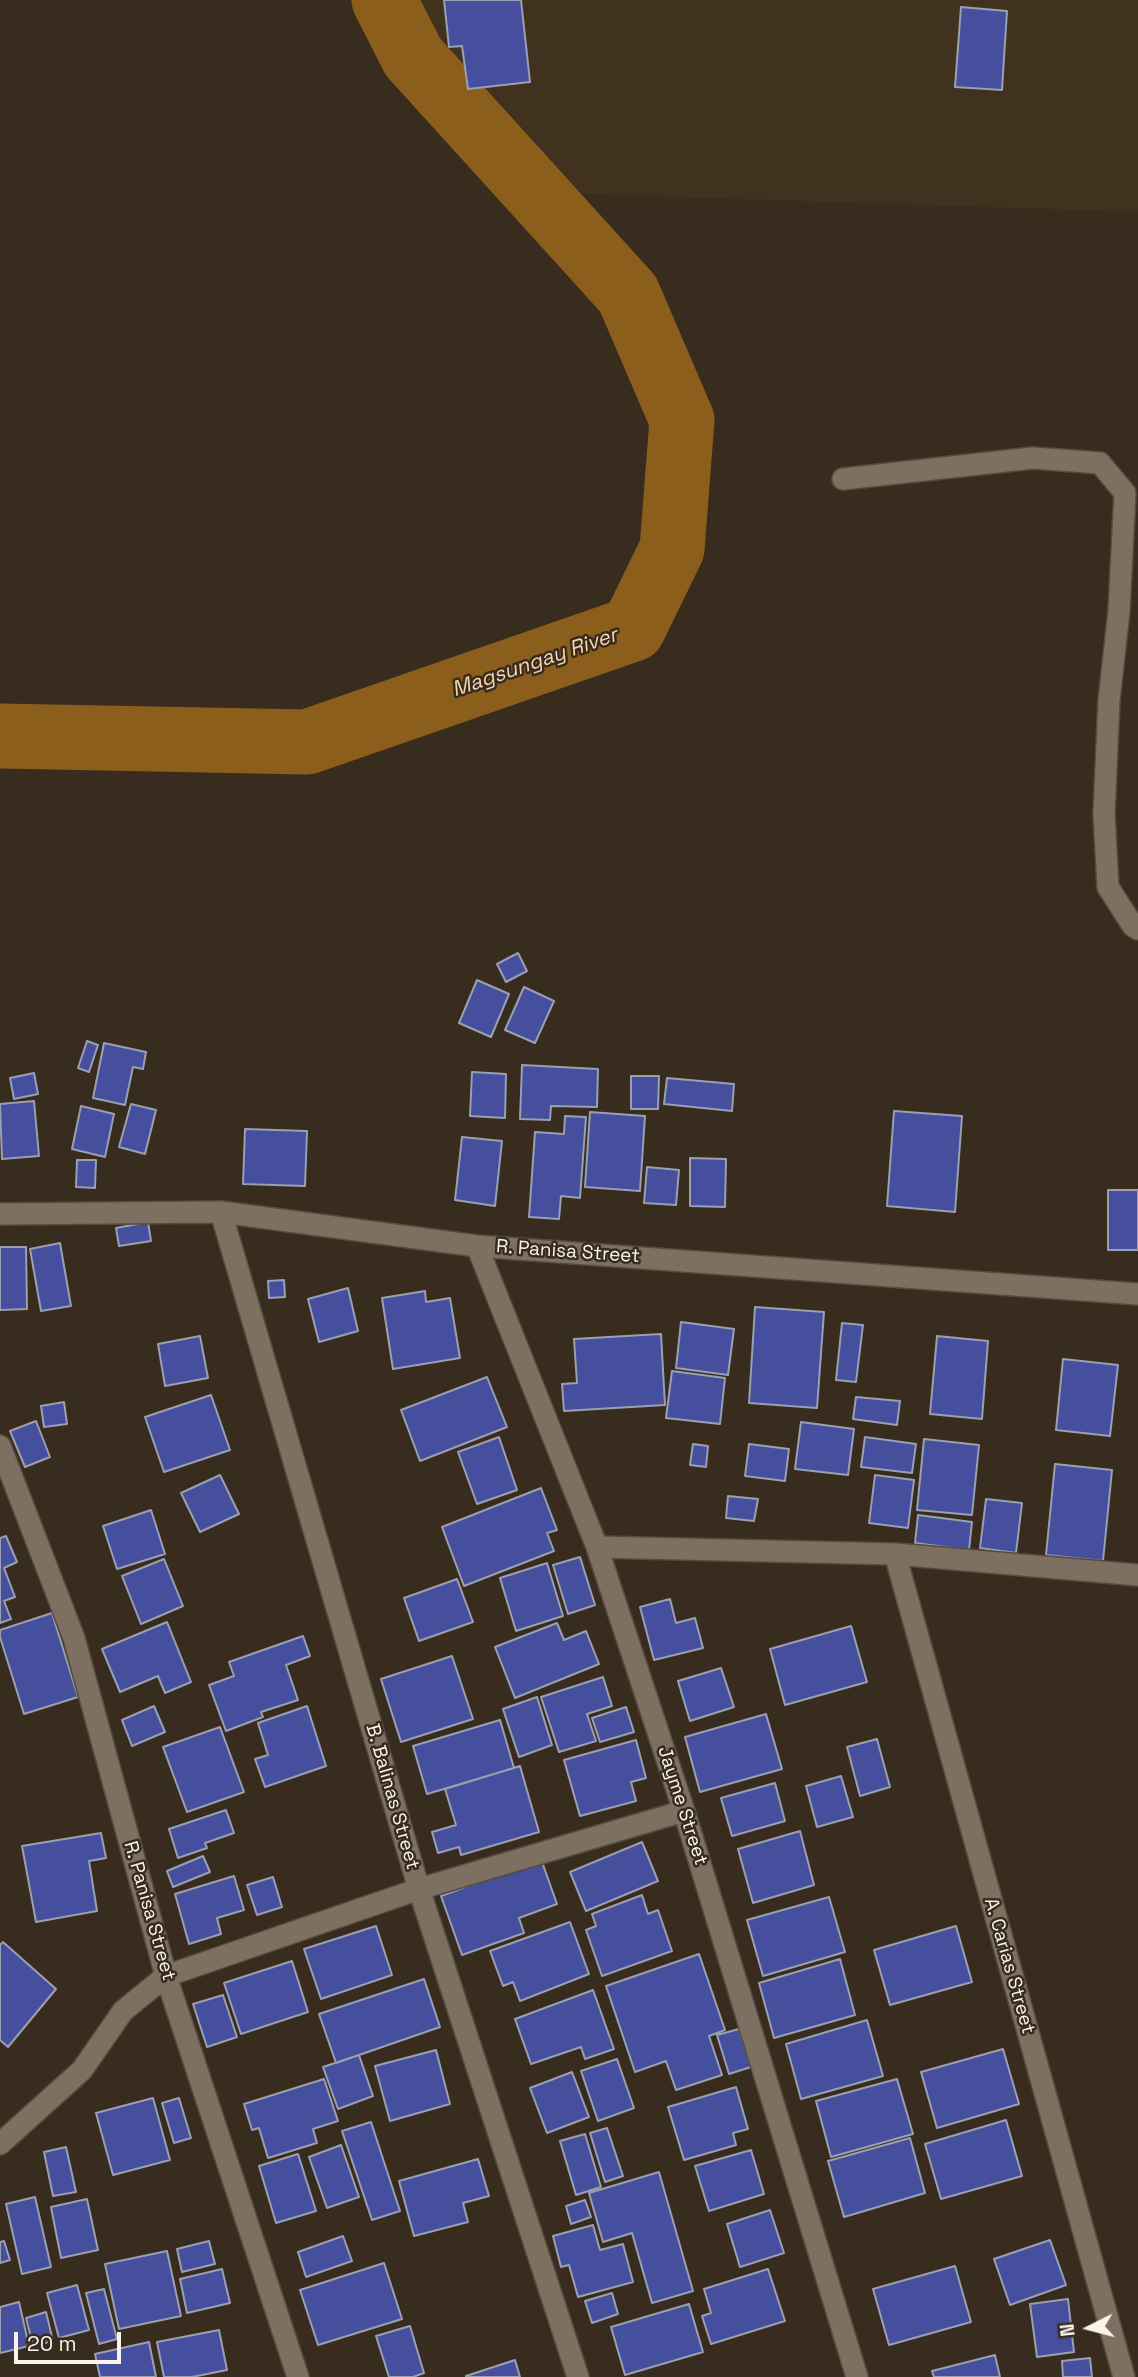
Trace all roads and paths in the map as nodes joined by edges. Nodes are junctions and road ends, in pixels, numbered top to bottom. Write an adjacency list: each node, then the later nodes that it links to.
1 (843, 479): 2 (street)
2 (1138, 929)
3 (221, 1212): 4 (street, R. Panisa Street); 5 (street, R. Panisa Street); 12 (street, B. Balinas Street)
4 (0, 1214)
5 (477, 1246): 6 (street, R. Panisa Street); 8 (street, Jayme Street)
6 (1138, 1294)
7 (0, 1446): 13 (street, R. Panisa Street)
8 (597, 1547): 9 (street); 11 (street, Jayme Street)
9 (895, 1554): 10 (street); 18 (street, A. Carias Street)
10 (1138, 1575)
11 (684, 1811): 12 (street); 17 (street, Jayme Street)
12 (419, 1889): 13 (street); 16 (street, B. Balinas Street)
13 (166, 1976): 14 (street); 15 (street, R. Panisa Street)
14 (0, 2144)
15 (298, 2377)
16 (578, 2377)
17 (857, 2377)
18 (1124, 2377)

